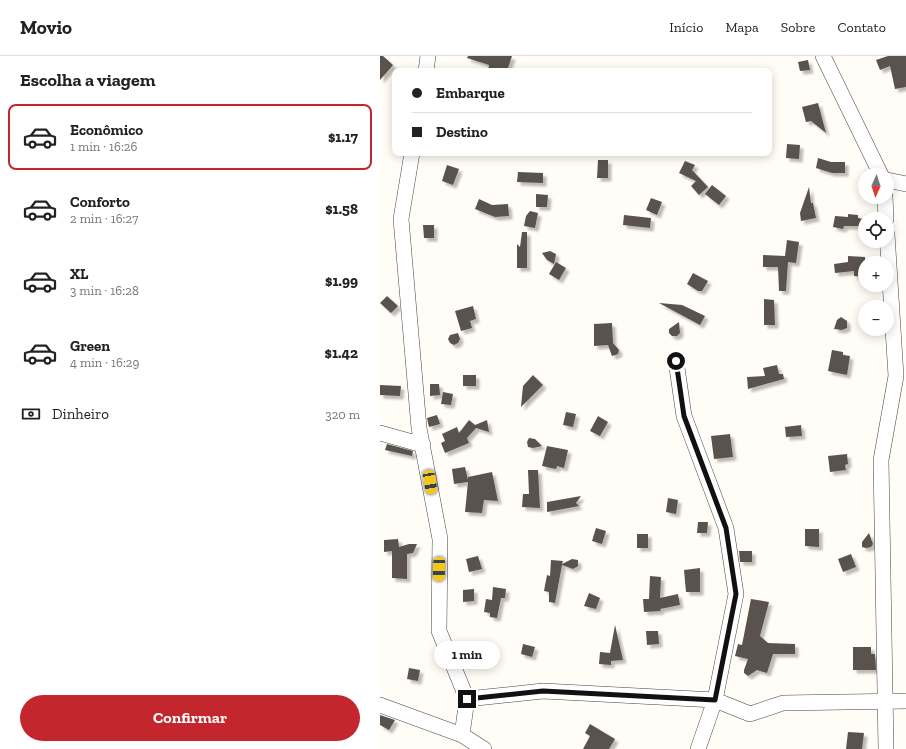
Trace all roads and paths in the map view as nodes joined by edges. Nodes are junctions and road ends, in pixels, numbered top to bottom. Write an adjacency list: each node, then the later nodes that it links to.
1 (428, 56): 3 (street)
2 (823, 56): 5 (street)
3 (426, 68)
4 (412, 156): 13 (street)
5 (879, 168)
6 (894, 181): 7 (street)
7 (906, 184)
8 (888, 248): 10 (street)
9 (676, 361): 15 (street)
10 (896, 376): 11 (street); 17 (street)
11 (906, 391)
12 (380, 433): 13 (street)
13 (423, 445): 14 (street)
14 (467, 699): 15 (street); 19 (street)
15 (715, 700): 17 (street); 21 (street)
16 (906, 701): 17 (street)
17 (886, 702): 22 (street)
18 (380, 705): 19 (street)
19 (462, 735): 20 (street)
20 (484, 749)
21 (698, 749)
22 (886, 749)

